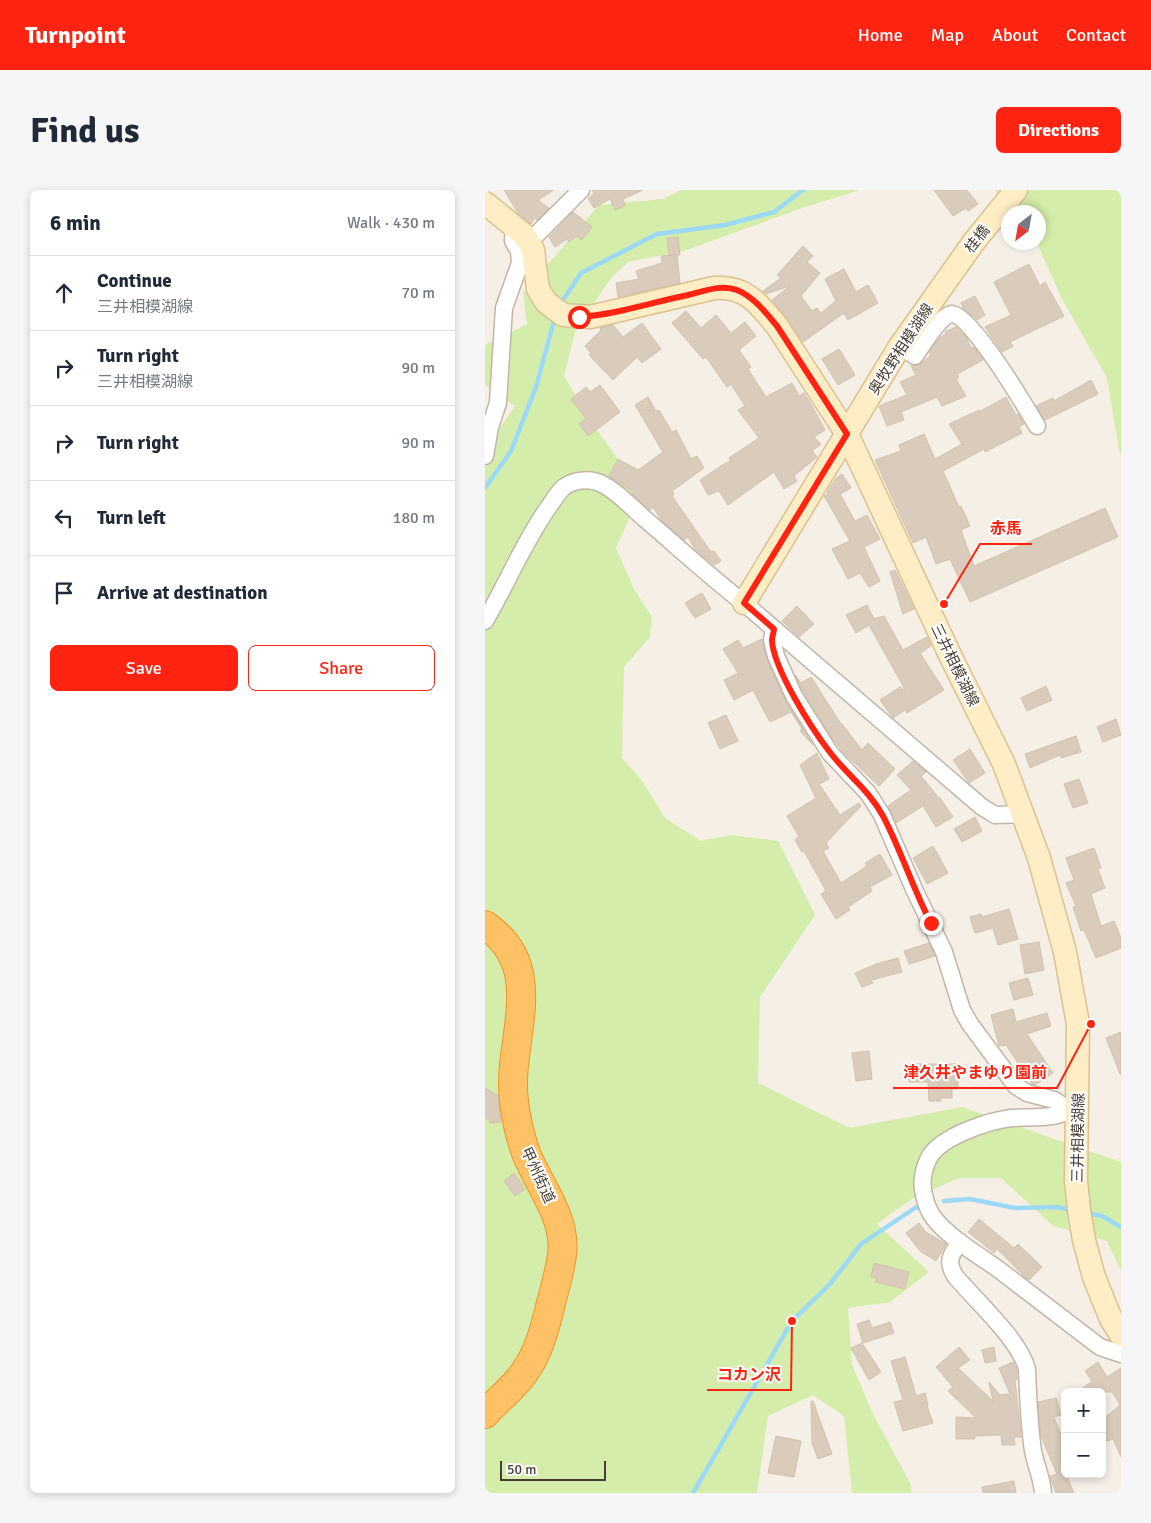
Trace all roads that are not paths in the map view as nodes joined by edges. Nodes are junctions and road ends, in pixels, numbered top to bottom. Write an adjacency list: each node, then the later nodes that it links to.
1 (581, 190): 4 (street)
2 (1016, 190): 5 (main road, 桂橋)
3 (485, 203): 4 (main road)
4 (522, 234): 8 (main road, 三井相模湖線); 9 (street)
5 (957, 264): 6 (main road, 奥牧野相模湖線)
6 (900, 346): 7 (street); 8 (main road, 奥牧野相模湖線)
7 (1037, 426)
8 (847, 434): 10 (main road, 奥牧野相模湖線); 13 (main road, 三井相模湖線)
9 (485, 456)
10 (744, 603): 11 (street); 12 (street)
11 (485, 621)
12 (774, 629): 13 (street); 15 (street)
13 (1023, 814): 15 (main road, 三井相模湖線)
14 (485, 925): 19 (highway, 甲州街道)
15 (1073, 1109): 16 (street); 17 (main road, 三井相模湖線)
16 (961, 1242): 18 (street); 20 (street)
17 (1121, 1336)
18 (1121, 1354)
19 (485, 1414)
20 (1043, 1493)

